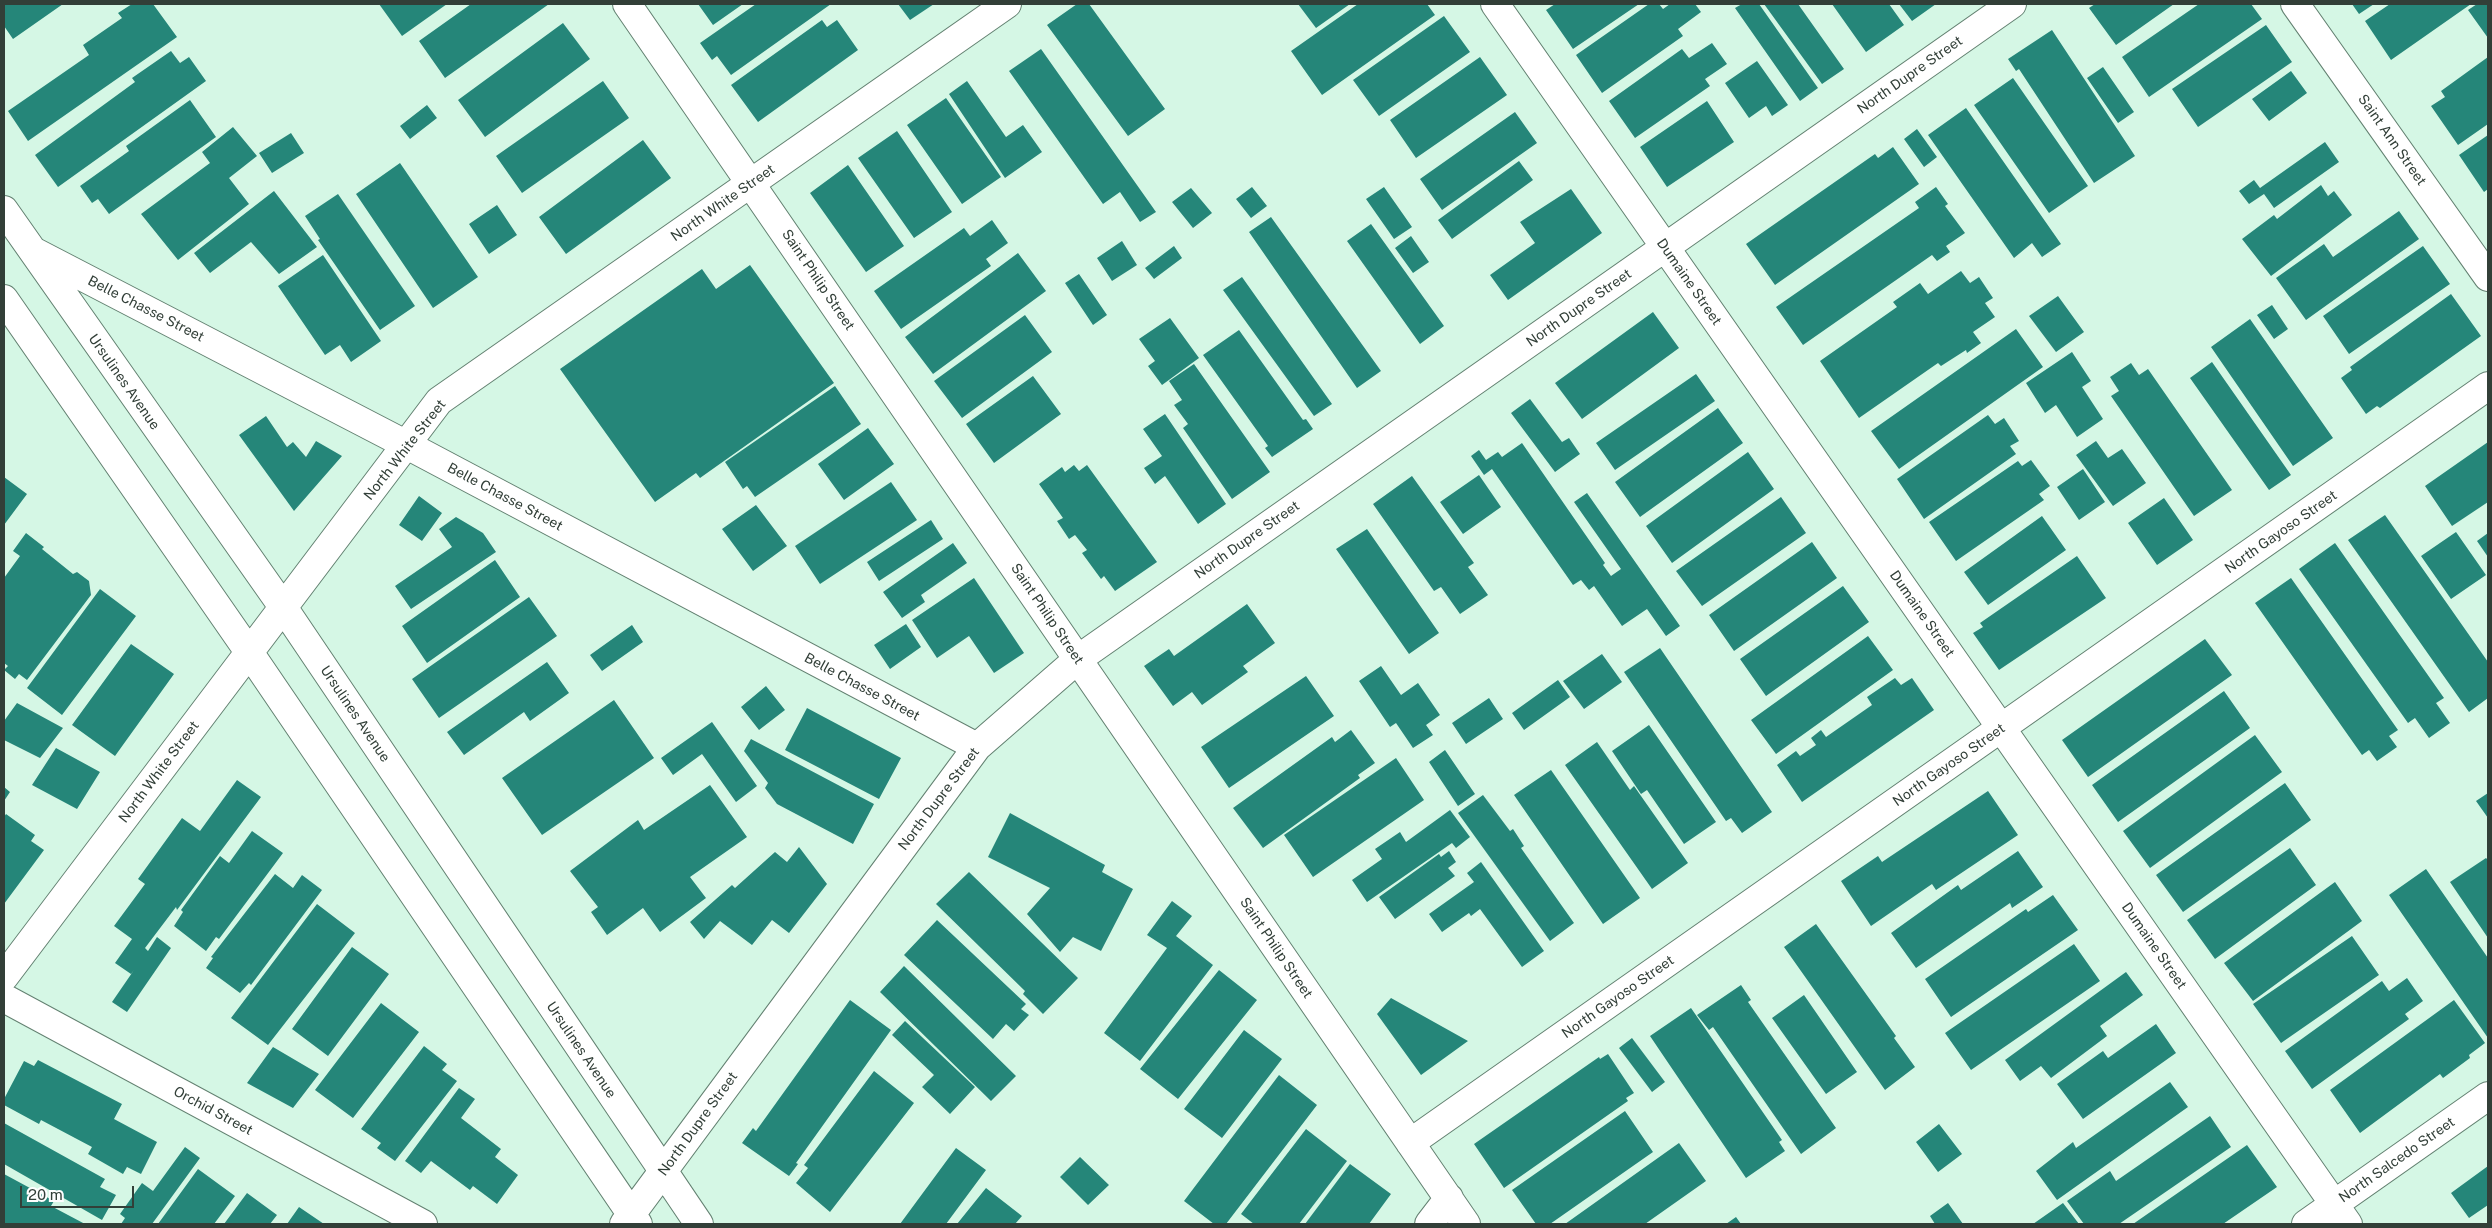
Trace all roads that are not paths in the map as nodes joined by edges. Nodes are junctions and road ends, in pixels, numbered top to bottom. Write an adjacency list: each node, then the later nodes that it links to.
1 (627, 4): 6 (street, Saint Philip Street)
2 (1007, 4): 6 (street, North White Street)
3 (1495, 4): 8 (street, Dumaine Street)
4 (2012, 4): 8 (street, North Dupre Street)
5 (2296, 4): 10 (street, Saint Ann Street)
6 (751, 183): 13 (street, North White Street); 16 (street, Saint Philip Street)
7 (4, 210): 9 (street, Ursulines Avenue)
8 (1665, 247): 16 (street, North Dupre Street); 17 (street, Dumaine Street)
9 (31, 250): 13 (street, Belle Chasse Street); 14 (street, Ursulines Avenue)
10 (2488, 276)
11 (4, 299): 15 (street)
12 (2488, 386): 17 (street, North Gayoso Street)
13 (407, 445): 14 (street, North White Street); 18 (street, Belle Chasse Street)
14 (283, 608): 15 (street, North White Street); 23 (street, Ursulines Avenue)
15 (249, 652): 19 (street, North White Street); 26 (street)
16 (1078, 659): 18 (street, North Dupre Street); 22 (street, Saint Philip Street)
17 (2002, 728): 22 (street, North Gayoso Street); 25 (street, Dumaine Street)
18 (976, 747): 23 (street, North Dupre Street)
19 (4, 977)
20 (4, 998): 27 (street, Orchid Street)
21 (2488, 1096): 25 (street, North Salcedo Street)
22 (1410, 1143): 24 (street, Saint Philip Street)
23 (662, 1172): 26 (street, North Dupre Street); 28 (street, Ursulines Avenue)
24 (1448, 1198): 29 (street); 30 (street, Saint Philip Street)
25 (2341, 1214): 31 (street, North Salcedo Street)
26 (631, 1221)
27 (423, 1224)
28 (699, 1224)
29 (1429, 1224)
30 (1466, 1224)
31 (2306, 1224)

